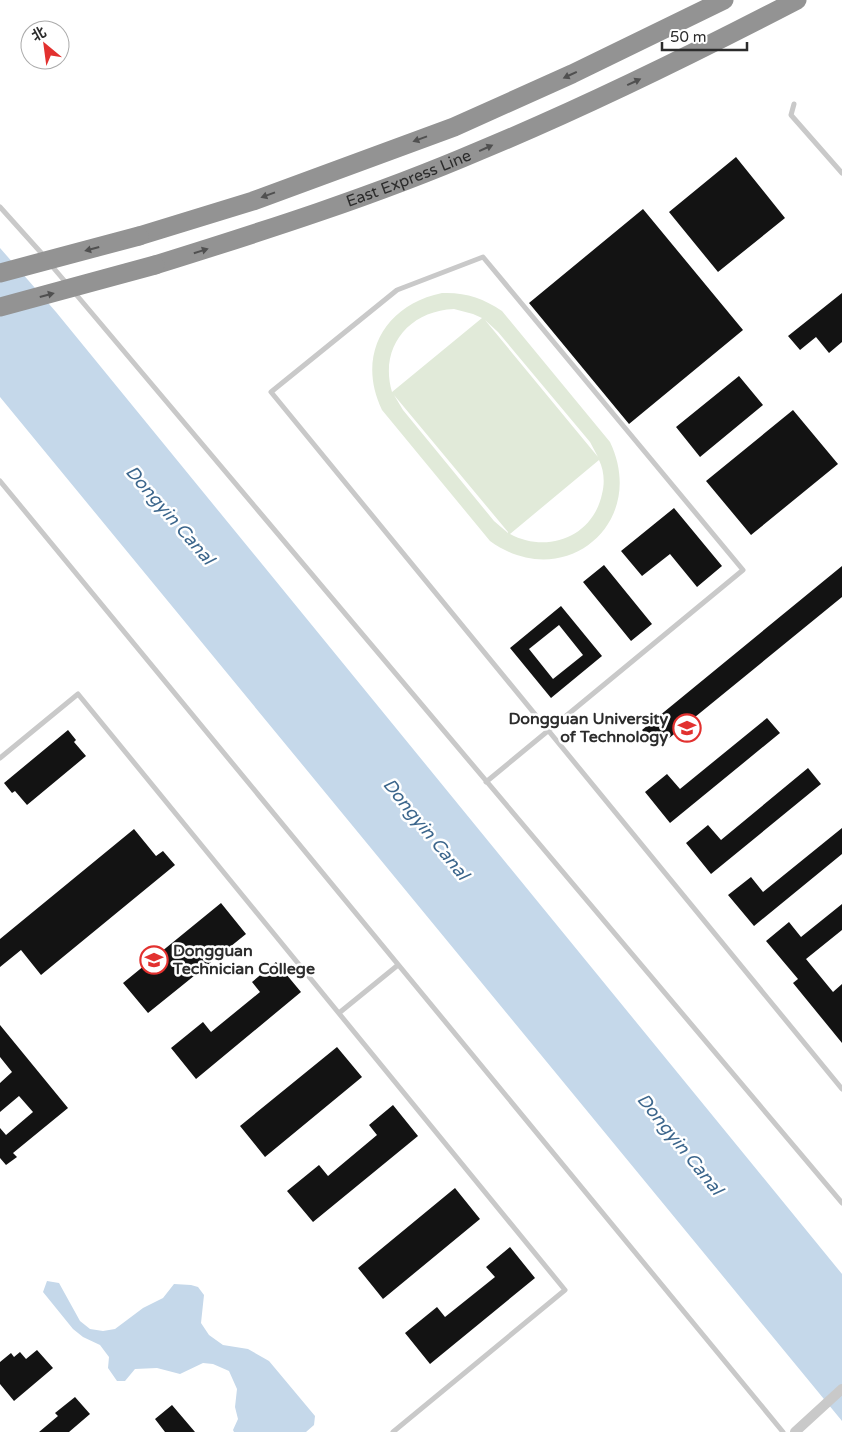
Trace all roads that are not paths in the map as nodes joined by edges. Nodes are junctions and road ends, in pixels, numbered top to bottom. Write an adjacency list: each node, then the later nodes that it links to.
1 (724, 0): 6 (highway, East Express Line, one-way to 6, bridge)
2 (797, 0): 7 (highway, East Express Line, one-way to 2, bridge)
3 (794, 104): 4 (lane)
4 (842, 173)
5 (0, 207): 11 (lane)
6 (0, 273)
7 (0, 307)
8 (0, 481): 12 (lane)
9 (548, 731): 9 (lane); 11 (lane); 14 (lane)
10 (0, 758): 13 (lane)
11 (486, 782): 15 (lane)
12 (398, 965): 13 (lane); 18 (lane)
13 (339, 1013): 17 (lane)
14 (842, 1089)
15 (842, 1203)
16 (842, 1389): 19 (street)
17 (393, 1432)
18 (783, 1432)
19 (795, 1432)

